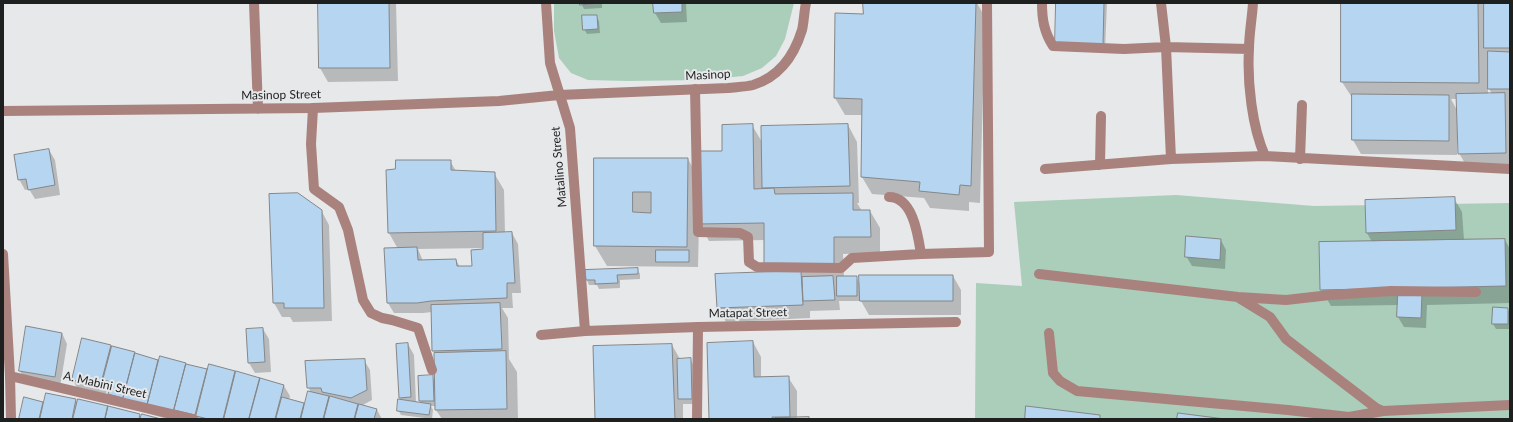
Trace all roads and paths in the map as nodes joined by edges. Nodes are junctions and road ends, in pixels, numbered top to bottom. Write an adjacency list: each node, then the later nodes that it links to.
1 (254, 3): 14 (street)
2 (546, 3): 11 (street, Matalino Street)
3 (806, 3): 10 (street, Masinop)
4 (987, 3): 25 (street)
5 (1042, 3): 8 (street)
6 (1161, 3): 8 (street)
7 (1253, 3): 9 (street)
8 (1166, 47): 9 (street); 19 (street)
9 (1249, 49): 17 (street)
10 (695, 89): 11 (street, Masinop); 25 (street)
11 (559, 95): 13 (street, Masinop Street); 31 (street, Matalino Street)
12 (1302, 105): 18 (street)
13 (313, 108): 14 (street, Masinop Street); 34 (street)
14 (258, 109): 15 (street, Masinop Street)
15 (3, 110)
16 (1101, 116): 20 (street)
17 (1265, 156): 18 (street); 19 (street)
18 (1300, 158): 22 (street)
19 (1171, 159): 20 (street)
20 (1100, 166): 21 (street)
21 (1045, 169)
22 (1510, 169)
23 (889, 197): 25 (street)
24 (3, 254): 35 (street)
25 (921, 254)
26 (1039, 274): 28 (street)
27 (1476, 292): 28 (street)
28 (1238, 297): 37 (street)
29 (956, 322): 30 (street, Matapat Street)
30 (698, 327): 31 (street, Matapat Street); 40 (street)
31 (585, 331): 33 (street, Matapat Street)
32 (1049, 333): 37 (street)
33 (541, 335)
34 (432, 370)
35 (10, 376): 38 (street); 39 (street, A. Mabini Street)
36 (1510, 406): 37 (street)
37 (1383, 411)
38 (11, 419)
39 (193, 419)
40 (697, 419)

